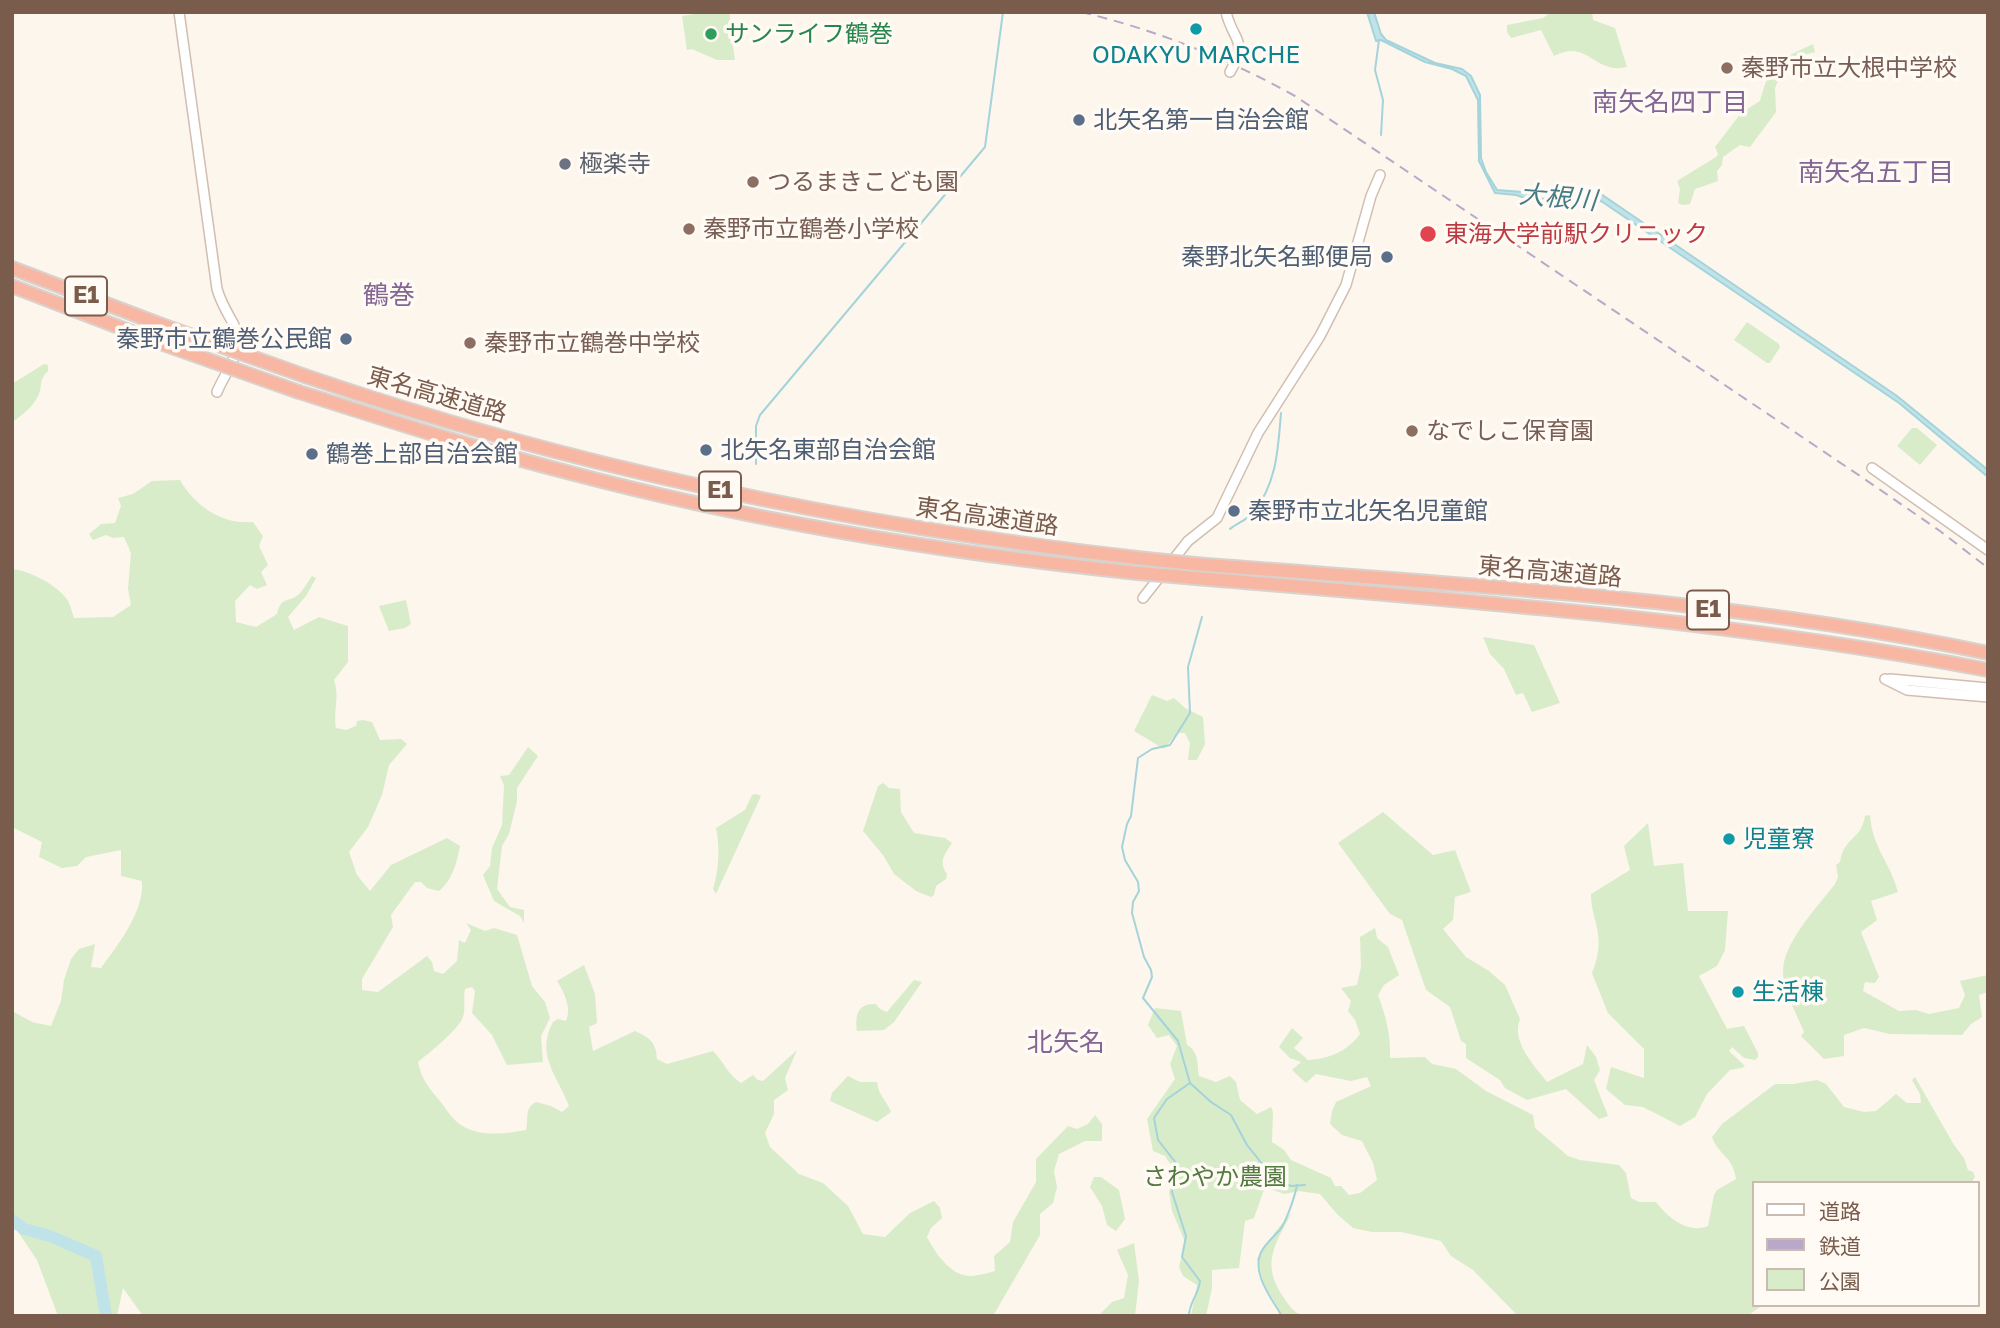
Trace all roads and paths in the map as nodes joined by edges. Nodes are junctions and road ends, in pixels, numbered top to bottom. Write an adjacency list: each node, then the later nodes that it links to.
1 (179, 12): 7 (street)
2 (1226, 12): 3 (street)
3 (1230, 72)
4 (1380, 175): 10 (street)
5 (12, 268): 11 (highway, 東名高速道路 / E1, bridge)
6 (12, 286): 12 (highway, 東名高速道路 / E1, bridge)
7 (217, 392)
8 (1872, 468): 9 (street)
9 (1988, 550)
10 (1143, 597)
11 (1988, 653)
12 (1988, 670)
13 (1988, 688): 14 (street)
14 (1988, 697)

